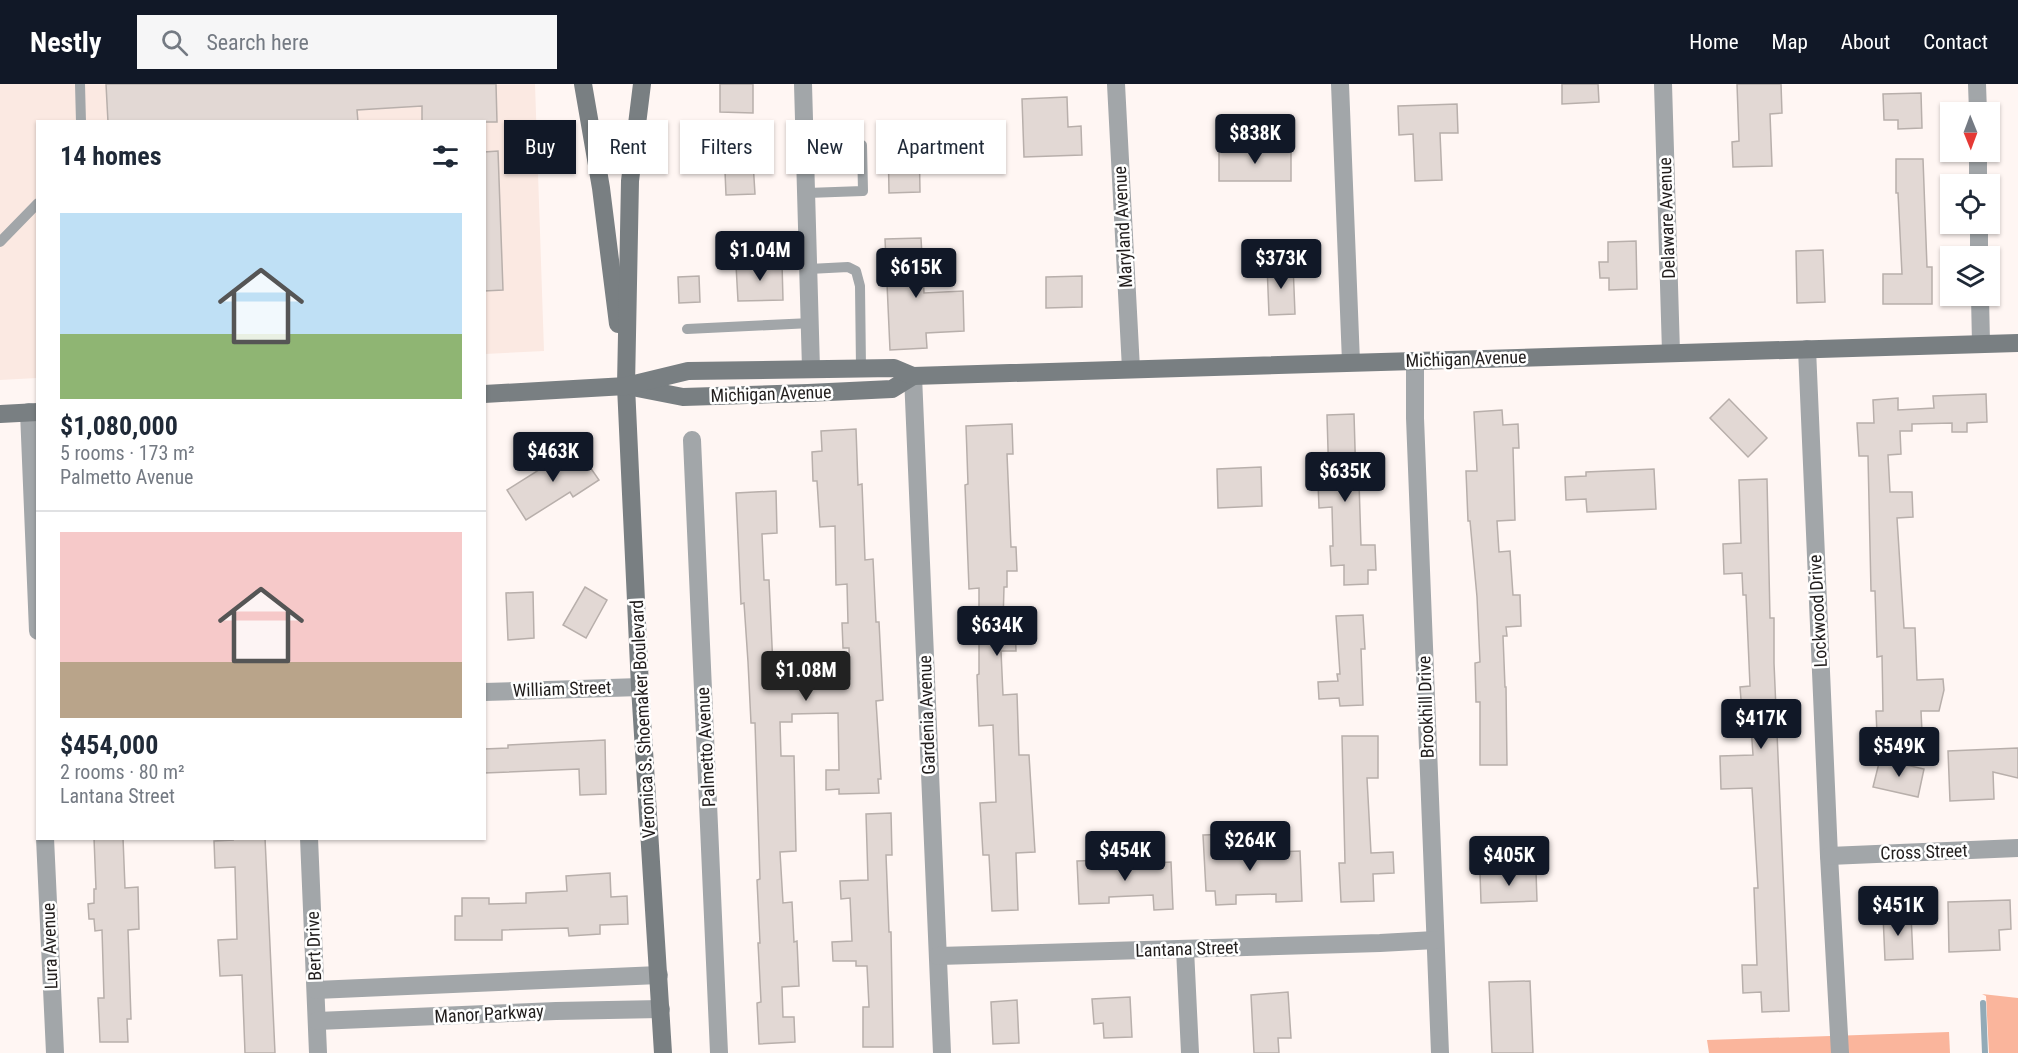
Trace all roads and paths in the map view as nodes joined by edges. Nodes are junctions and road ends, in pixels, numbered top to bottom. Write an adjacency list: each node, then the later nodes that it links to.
1 (80, 84): 10 (lane)
2 (583, 84): 29 (street, Veronica S. Shoemaker Boulevard)
3 (642, 84): 29 (street, Veronica S. Shoemaker Boulevard)
4 (803, 84): 12 (street)
5 (1116, 84): 27 (street, Maryland Avenue)
6 (1341, 84): 24 (street)
7 (1663, 84): 22 (street, Delaware Avenue)
8 (1977, 84): 9 (street)
9 (1977, 102)
10 (81, 120)
11 (863, 174): 12 (lane)
12 (807, 193): 15 (street)
13 (36, 205): 14 (lane)
14 (0, 242)
15 (809, 268): 17 (street); 25 (lane)
16 (1980, 306): 20 (street)
17 (811, 323): 18 (lane); 26 (street)
18 (687, 329)
19 (2018, 343): 20 (street, Michigan Avenue)
20 (1981, 344): 21 (street, Michigan Avenue)
21 (1807, 349): 22 (street, Michigan Avenue); 40 (street, Lockwood Drive)
22 (1671, 352): 23 (street, Michigan Avenue)
23 (1415, 361): 24 (street, Michigan Avenue); 41 (street, Brookhill Drive)
24 (1351, 362): 27 (street, Michigan Avenue)
25 (861, 368): 26 (street, Michigan Avenue); 28 (street, Michigan Avenue)
26 (811, 369): 29 (street, Michigan Avenue)
27 (1131, 369): 28 (street, Michigan Avenue)
28 (913, 376): 29 (street, Michigan Avenue); 43 (street, Gardenia Avenue)
29 (626, 386): 30 (street, Michigan Avenue); 35 (street, Veronica S. Shoemaker Boulevard)
30 (486, 394)
31 (33, 412): 32 (street); 34 (street)
32 (0, 414)
33 (692, 440): 51 (street, Palmetto Avenue)
34 (36, 543)
35 (640, 687): 36 (street, William Street); 44 (street, Veronica S. Shoemaker Boulevard)
36 (486, 692)
37 (45, 840): 48 (street, Lura Avenue)
38 (309, 840): 45 (street, Bert Drive)
39 (2018, 848): 40 (street, Cross Street)
40 (1829, 856): 55 (street, Lockwood Drive)
41 (1435, 940): 42 (street, Lantana Street); 54 (street, Brookhill Drive)
42 (1185, 949): 43 (street, Lantana Street); 53 (street)
43 (938, 956): 52 (street, Gardenia Avenue)
44 (659, 975): 45 (street, Manor Parkway); 46 (street, Veronica S. Shoemaker Boulevard)
45 (316, 990): 47 (street, Bert Drive)
46 (661, 1009): 47 (street, Manor Parkway); 50 (street, Veronica S. Shoemaker Boulevard)
47 (317, 1021): 49 (street, Bert Drive)
48 (55, 1053)
49 (318, 1053)
50 (663, 1053)
51 (719, 1053)
52 (942, 1053)
53 (1190, 1053)
54 (1440, 1053)
55 (1840, 1053)

